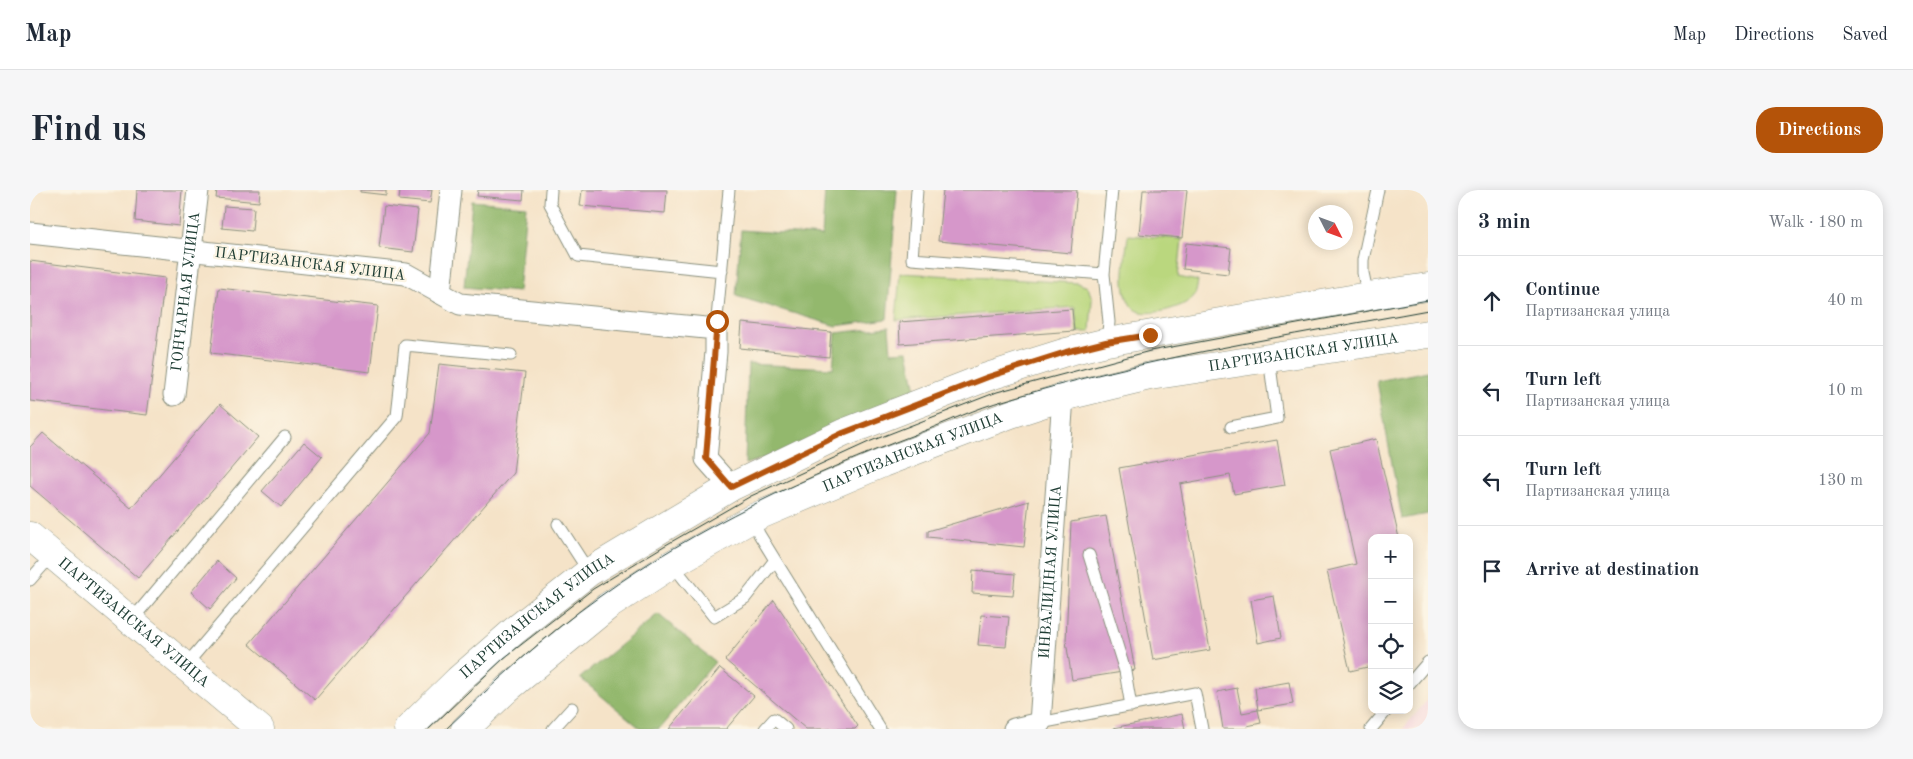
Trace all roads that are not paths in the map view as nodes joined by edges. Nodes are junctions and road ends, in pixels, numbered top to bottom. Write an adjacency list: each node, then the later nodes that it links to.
1 (198, 190): 9 (street, ГОНЧАРНАЯ УЛИЦА)
2 (451, 190): 13 (street)
3 (552, 190): 10 (lane)
4 (729, 190): 10 (lane)
5 (917, 190): 11 (lane)
6 (1112, 190): 11 (lane)
7 (1378, 190): 14 (lane)
8 (30, 233): 9 (street, ПАРТИЗАНСКАЯ УЛИЦА)
9 (192, 251): 13 (street, ПАРТИЗАНСКАЯ УЛИЦА); 20 (street, ГОНЧАРНАЯ УЛИЦА)
10 (722, 271): 15 (lane)
11 (1104, 274): 17 (lane)
12 (1428, 287): 14 (street, ПАРТИЗАНСКАЯ УЛИЦА)
13 (440, 293): 15 (street, ПАРТИЗАНСКАЯ УЛИЦА)
14 (1368, 296): 17 (street, ПАРТИЗАНСКАЯ УЛИЦА)
15 (716, 329): 24 (street)
16 (1428, 334): 19 (street, ПАРТИЗАНСКАЯ УЛИЦА)
17 (1106, 342): 24 (street, ПАРТИЗАНСКАЯ УЛИЦА)
18 (511, 355): 36 (lane)
19 (1269, 358): 21 (street, ПАРТИЗАНСКАЯ УЛИЦА); 22 (lane)
20 (174, 395)
21 (1063, 397): 25 (street, ПАРТИЗАНСКАЯ УЛИЦА); 41 (street, ИНВАЛИДНАЯ УЛИЦА)
22 (1231, 427)
23 (285, 437): 34 (lane)
24 (731, 487): 32 (street, ПАРТИЗАНСКАЯ УЛИЦА)
25 (753, 518): 30 (lane); 31 (street, ПАРТИЗАНСКАЯ УЛИЦА)
26 (558, 524): 32 (lane)
27 (30, 536): 28 (street, ПАРТИЗАНСКАЯ УЛИЦА)
28 (52, 554): 33 (lane); 34 (street, ПАРТИЗАНСКАЯ УЛИЦА)
29 (1089, 555): 38 (lane)
30 (774, 560): 31 (lane); 48 (lane)
31 (672, 564): 44 (street, ПАРТИЗАНСКАЯ УЛИЦА)
32 (589, 572): 43 (street, ПАРТИЗАНСКАЯ УЛИЦА)
33 (30, 580)
34 (131, 621): 36 (street, ПАРТИЗАНСКАЯ УЛИЦА)
35 (1428, 662): 37 (lane)
36 (185, 666): 42 (street, ПАРТИЗАНСКАЯ УЛИЦА)
37 (1413, 679)
38 (1131, 706): 41 (lane); 50 (lane)
39 (572, 708): 45 (lane)
40 (1384, 714): 51 (lane)
41 (1040, 723): 49 (street)
42 (260, 729)
43 (408, 729)
44 (465, 729)
45 (553, 729)
46 (765, 729): 47 (lane)
47 (786, 729)
48 (880, 729)
49 (1014, 729)
50 (1202, 729)
51 (1371, 729)

